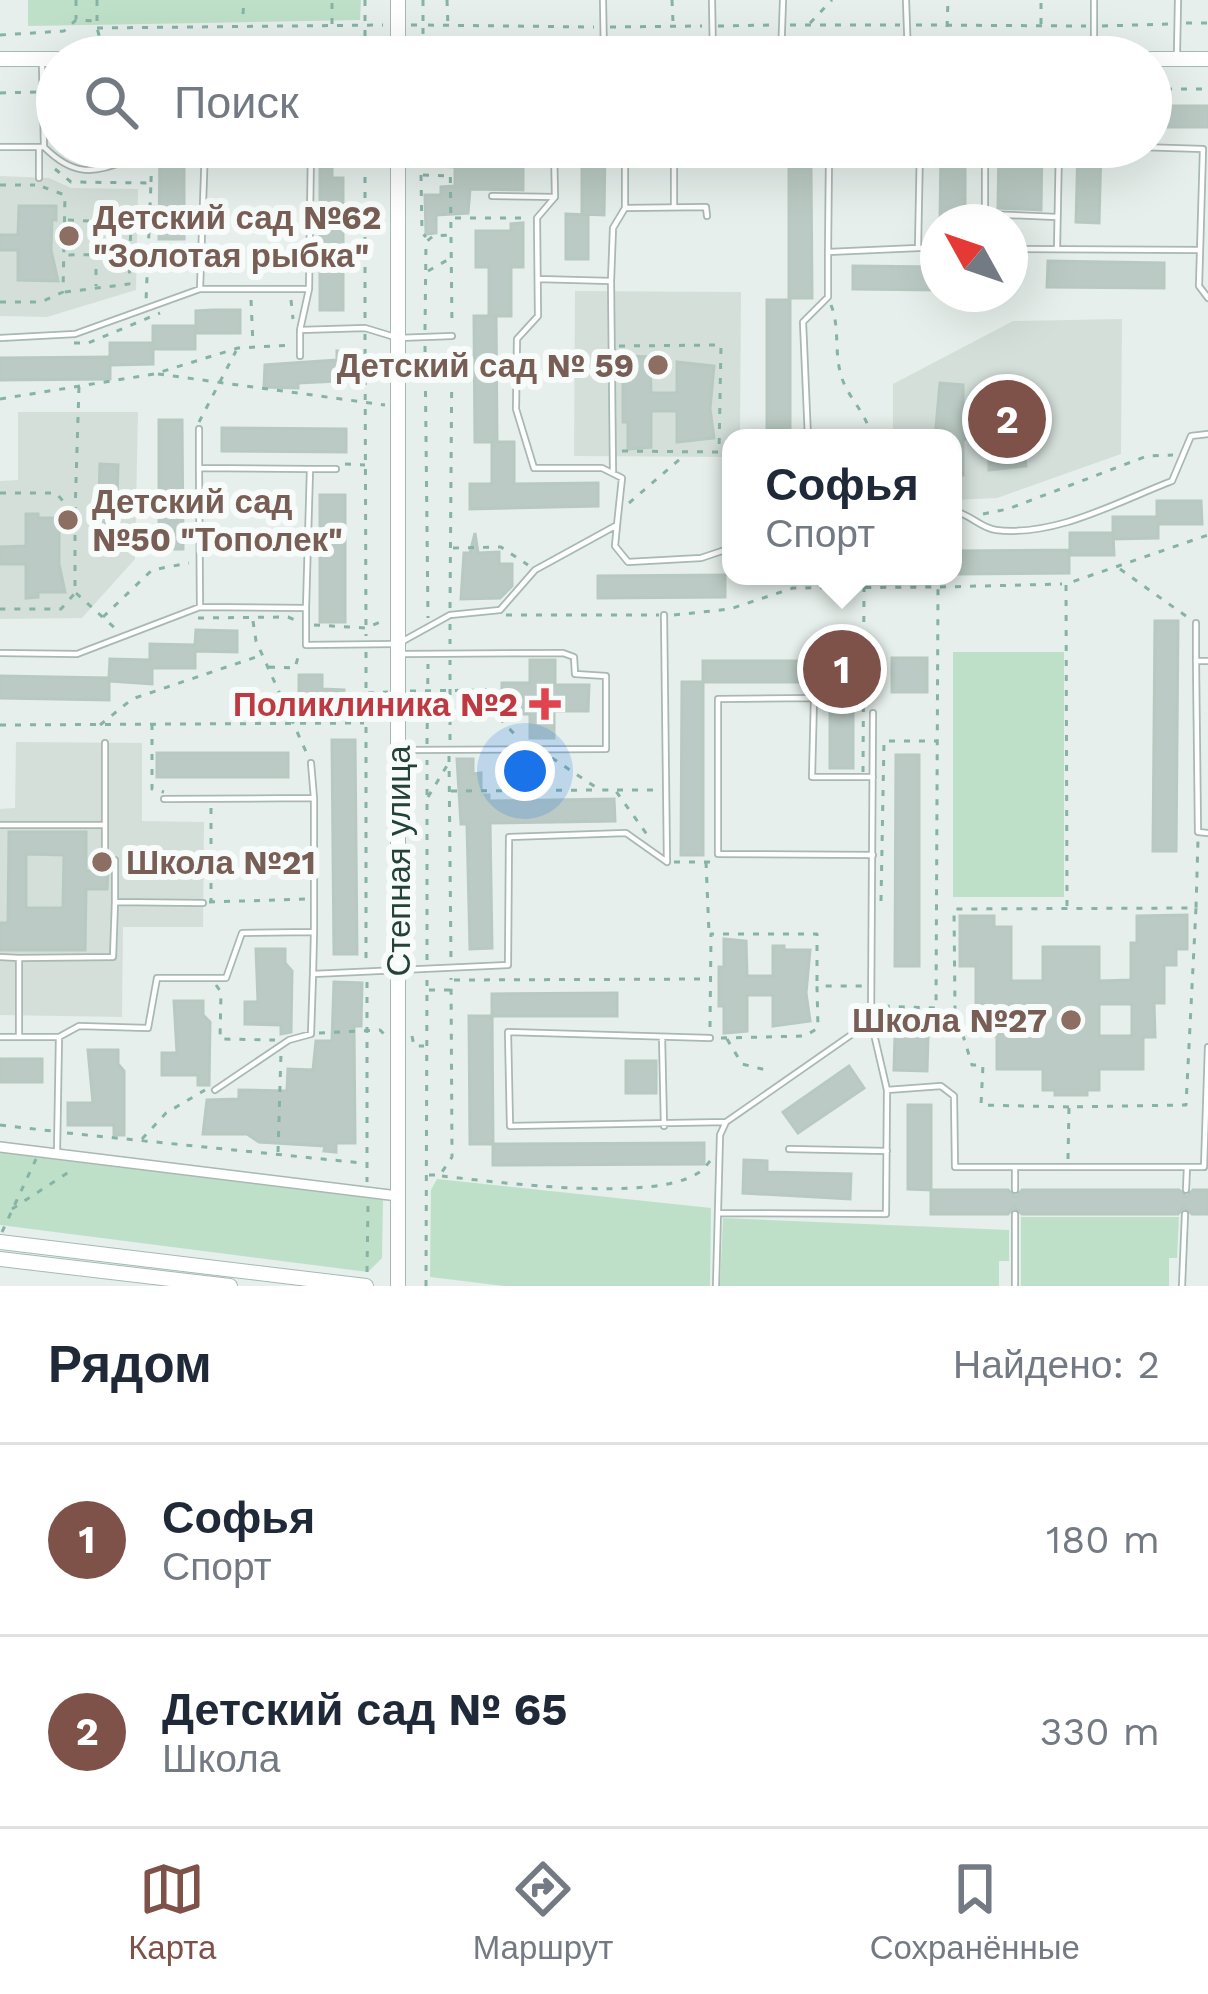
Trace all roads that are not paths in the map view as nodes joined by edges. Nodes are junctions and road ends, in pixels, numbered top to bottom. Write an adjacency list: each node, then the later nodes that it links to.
1 (398, 0): 8 (street)
2 (603, 0): 9 (lane)
3 (712, 0): 10 (lane)
4 (783, 0): 11 (lane)
5 (906, 0): 12 (lane)
6 (1094, 0): 13 (lane)
7 (1178, 0): 17 (lane)
8 (398, 36)
9 (603, 36)
10 (712, 36)
11 (782, 36)
12 (907, 36)
13 (1094, 36)
14 (0, 59): 15 (street)
15 (36, 59)
16 (1172, 59): 17 (street)
17 (1177, 59): 18 (street)
18 (1208, 59)
19 (0, 147): 20 (lane)
20 (36, 147)
21 (1172, 147): 22 (lane)
22 (1206, 148): 48 (lane)
23 (40, 168): 36 (lane)
24 (71, 168): 25 (lane)
25 (108, 168)
26 (204, 168): 53 (lane)
27 (311, 168): 52 (lane)
28 (398, 168): 58 (street, Степная улица)
29 (554, 168): 38 (lane)
30 (625, 168): 40 (lane)
31 (674, 168): 41 (lane)
32 (829, 168): 49 (lane)
33 (920, 168): 45 (lane)
34 (985, 168): 39 (lane)
35 (1059, 168): 44 (lane)
36 (38, 181)
37 (492, 196): 38 (lane)
38 (554, 197): 50 (lane)
39 (985, 204)
40 (625, 208): 41 (lane); 51 (lane)
41 (674, 208): 42 (lane)
42 (707, 217)
43 (1028, 217): 44 (lane)
44 (1058, 217): 47 (lane)
45 (918, 248): 49 (lane)
46 (1028, 248): 47 (lane)
47 (1057, 249): 48 (lane)
48 (1200, 250): 54 (lane)
49 (828, 252): 61 (lane)
50 (538, 279): 51 (lane); 66 (lane)
51 (610, 281): 66 (lane)
52 (309, 289): 53 (lane); 55 (lane)
53 (200, 290): 57 (lane)
54 (1208, 298)
55 (300, 330): 58 (lane); 59 (lane)
56 (452, 336): 58 (lane)
57 (0, 338)
58 (398, 338): 74 (street, Степная улица)
59 (300, 356)
60 (199, 429): 63 (lane)
61 (808, 429)
62 (1208, 434): 67 (lane)
63 (199, 468): 64 (lane); 70 (lane)
64 (310, 469): 65 (lane); 71 (lane)
65 (336, 469)
66 (613, 473): 68 (lane)
67 (962, 514)
68 (617, 525): 69 (lane); 74 (lane)
69 (722, 551)
70 (200, 607): 71 (lane); 75 (lane)
71 (306, 608): 74 (lane)
72 (664, 615): 94 (lane)
73 (1196, 623): 76 (lane)
74 (398, 649): 80 (street, Степная улица); 80 (lane)
75 (0, 653)
76 (1196, 662): 77 (lane); 87 (lane)
77 (1208, 662)
78 (873, 713): 82 (lane)
79 (105, 742): 86 (lane)
80 (398, 750): 94 (street, Степная улица)
81 (311, 763): 83 (lane)
82 (873, 777): 88 (lane); 88 (lane)
83 (314, 798): 84 (lane); 91 (lane)
84 (164, 800)
85 (0, 825): 86 (lane)
86 (105, 825): 89 (lane)
87 (1208, 833)
88 (874, 855): 96 (lane)
89 (115, 902): 90 (lane); 93 (lane)
90 (207, 903)
91 (314, 932): 95 (lane); 99 (lane)
92 (0, 957): 93 (lane)
93 (19, 958): 98 (lane)
94 (398, 967): 95 (lane); 115 (street, Степная улица)
95 (313, 974): 103 (lane)
96 (871, 1021): 104 (lane); 105 (lane)
97 (0, 1037): 98 (lane)
98 (20, 1037): 99 (lane)
99 (59, 1037): 110 (lane)
100 (662, 1037): 101 (lane); 106 (lane); 106 (lane)
101 (710, 1038)
102 (1208, 1047): 111 (lane)
103 (215, 1090)
104 (886, 1090): 109 (lane); 112 (lane)
105 (726, 1122): 106 (lane); 116 (lane)
106 (664, 1126)
107 (0, 1147): 110 (street)
108 (789, 1150): 109 (lane)
109 (887, 1151): 116 (lane)
110 (57, 1154): 115 (street)
111 (1186, 1166): 112 (lane); 114 (lane)
112 (1015, 1167): 113 (lane)
113 (1015, 1190)
114 (1186, 1190)
115 (398, 1196): 124 (street, Степная улица)
116 (718, 1213): 125 (lane)
117 (1015, 1214): 126 (lane)
118 (1185, 1214): 127 (lane)
119 (0, 1242): 123 (street)
120 (0, 1259): 121 (street)
121 (160, 1282): 122 (street)
122 (230, 1286)
123 (367, 1286)
124 (398, 1286)
125 (716, 1286)
126 (1015, 1286)
127 (1182, 1286)

